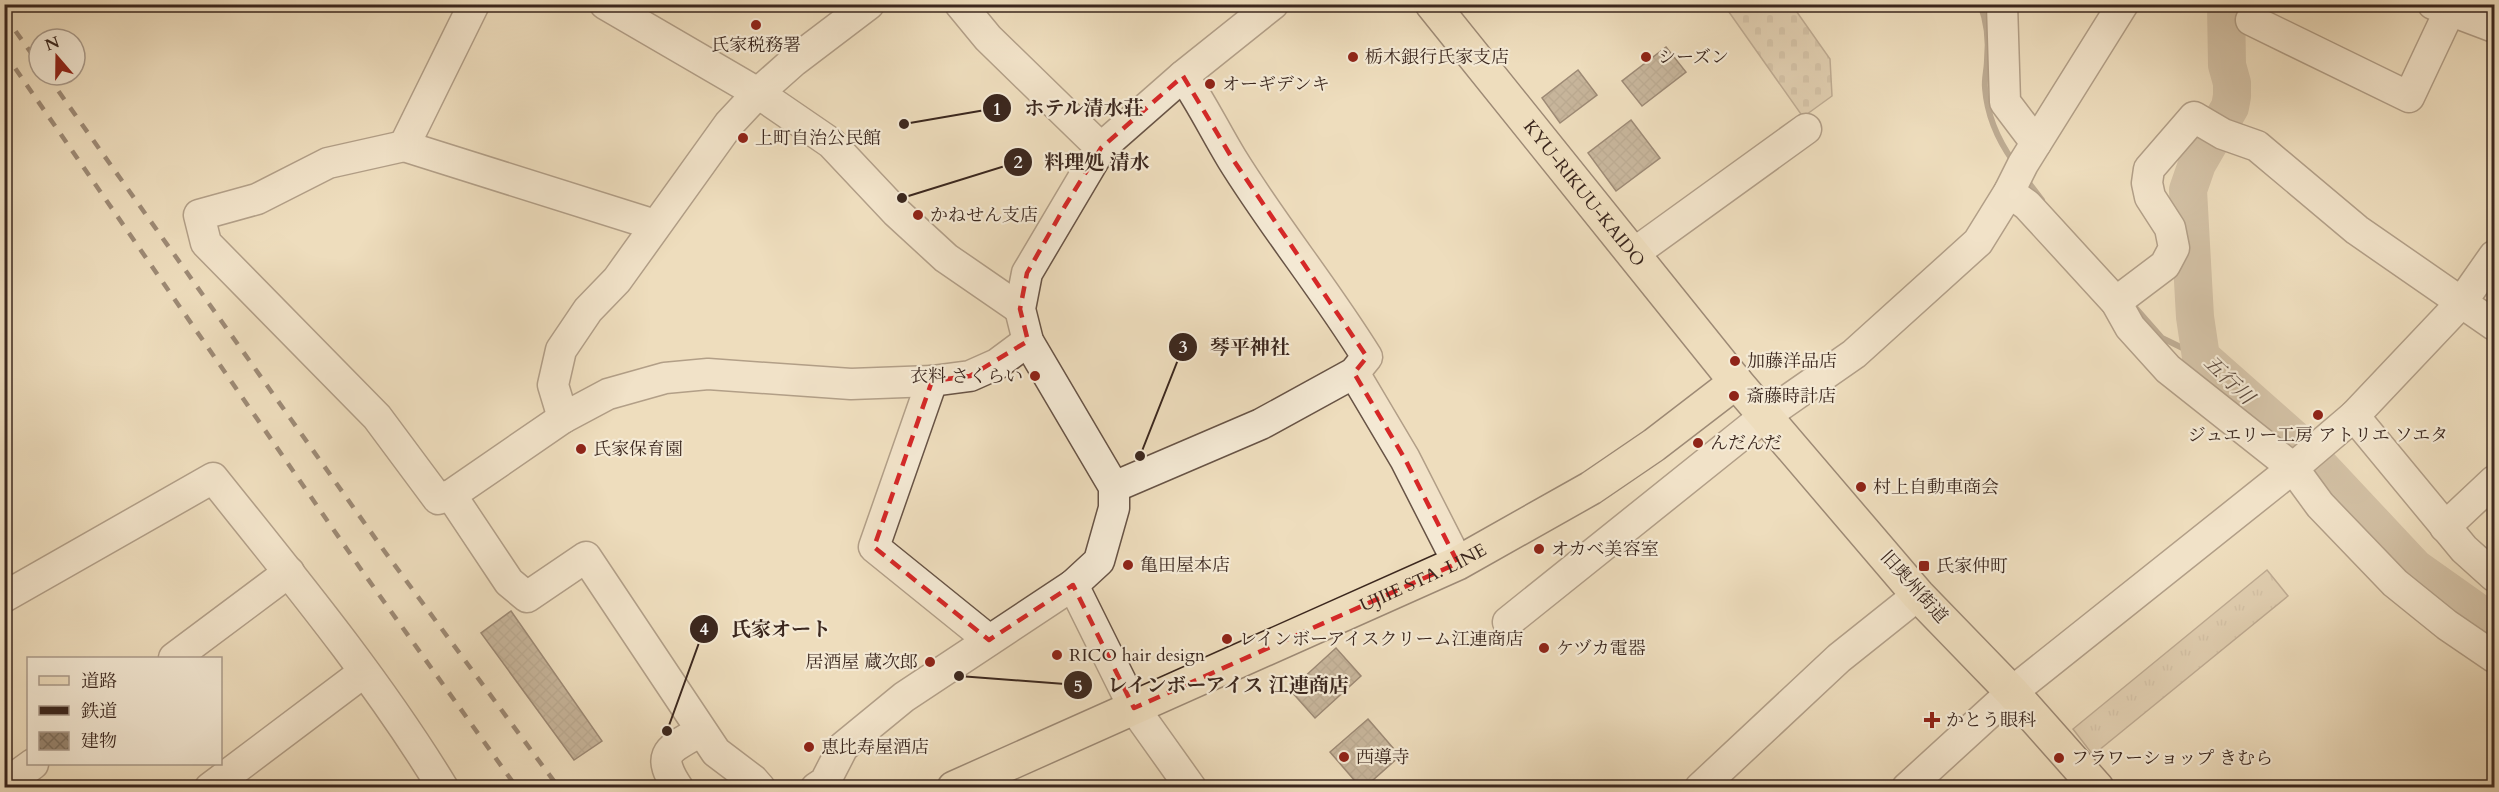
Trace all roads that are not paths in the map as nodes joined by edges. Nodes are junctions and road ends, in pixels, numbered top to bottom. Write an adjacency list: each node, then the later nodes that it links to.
1 (474, 4): 15 (street)
2 (605, 4): 13 (street)
3 (869, 4): 13 (street)
4 (960, 4): 16 (street)
5 (1273, 4): 12 (street)
6 (1432, 4): 19 (main road, KYU-RIKUU-KAIDO)
7 (2001, 4): 17 (street)
8 (2123, 4): 17 (street)
9 (2441, 8): 10 (street); 11 (street)
10 (2251, 20)
11 (2494, 27)
12 (1183, 76): 16 (street); 26 (street)
13 (758, 93): 18 (street); 23 (street)
14 (1806, 129): 19 (street)
15 (404, 146): 18 (street); 35 (street)
16 (1101, 148): 23 (street)
17 (2021, 170): 21 (street); 29 (street)
18 (655, 225): 31 (street)
19 (1634, 254): 28 (main road, KYU-RIKUU-KAIDO)
20 (2494, 256): 22 (street)
21 (2125, 295): 22 (street); 32 (street)
22 (2461, 303): 24 (street); 30 (street)
23 (1020, 309): 25 (street)
24 (2494, 325)
25 (1028, 341): 27 (street); 34 (street)
26 (1354, 373): 34 (street); 37 (street)
27 (932, 381): 31 (street); 44 (street)
28 (1736, 382): 29 (main road, 旧奥州街道); 37 (main road, UJIIE STA. LINE)
29 (1765, 416): 41 (main road, 旧奥州街道); 43 (street)
30 (2354, 416): 32 (street); 36 (street)
31 (562, 418): 35 (street)
32 (2305, 458): 46 (street); 48 (street)
33 (2494, 481): 36 (street)
34 (1114, 487): 40 (street)
35 (451, 495): 50 (street)
36 (2445, 527): 39 (street)
37 (1458, 564): 49 (main road, UJIIE STA. LINE)
38 (289, 573): 42 (street); 45 (street); 47 (street)
39 (2494, 576)
40 (1073, 585): 44 (street); 49 (street)
41 (1918, 595): 48 (main road, 旧奥州街道); 60 (street)
42 (4, 597)
43 (1508, 622)
44 (989, 640): 57 (street)
45 (175, 657)
46 (2494, 657)
47 (364, 672): 52 (street); 54 (street)
48 (2012, 692): 61 (street); 62 (main road, 旧奥州街道)
49 (1134, 708): 58 (main road, UJIIE STA. LINE); 59 (street)
50 (701, 731): 55 (street); 56 (street)
51 (32, 765): 53 (street)
52 (432, 783)
53 (4, 785)
54 (210, 788)
55 (678, 788)
56 (760, 788)
57 (816, 788)
58 (954, 788)
59 (1191, 788)
60 (1700, 788)
61 (1907, 788)
62 (2097, 788)

